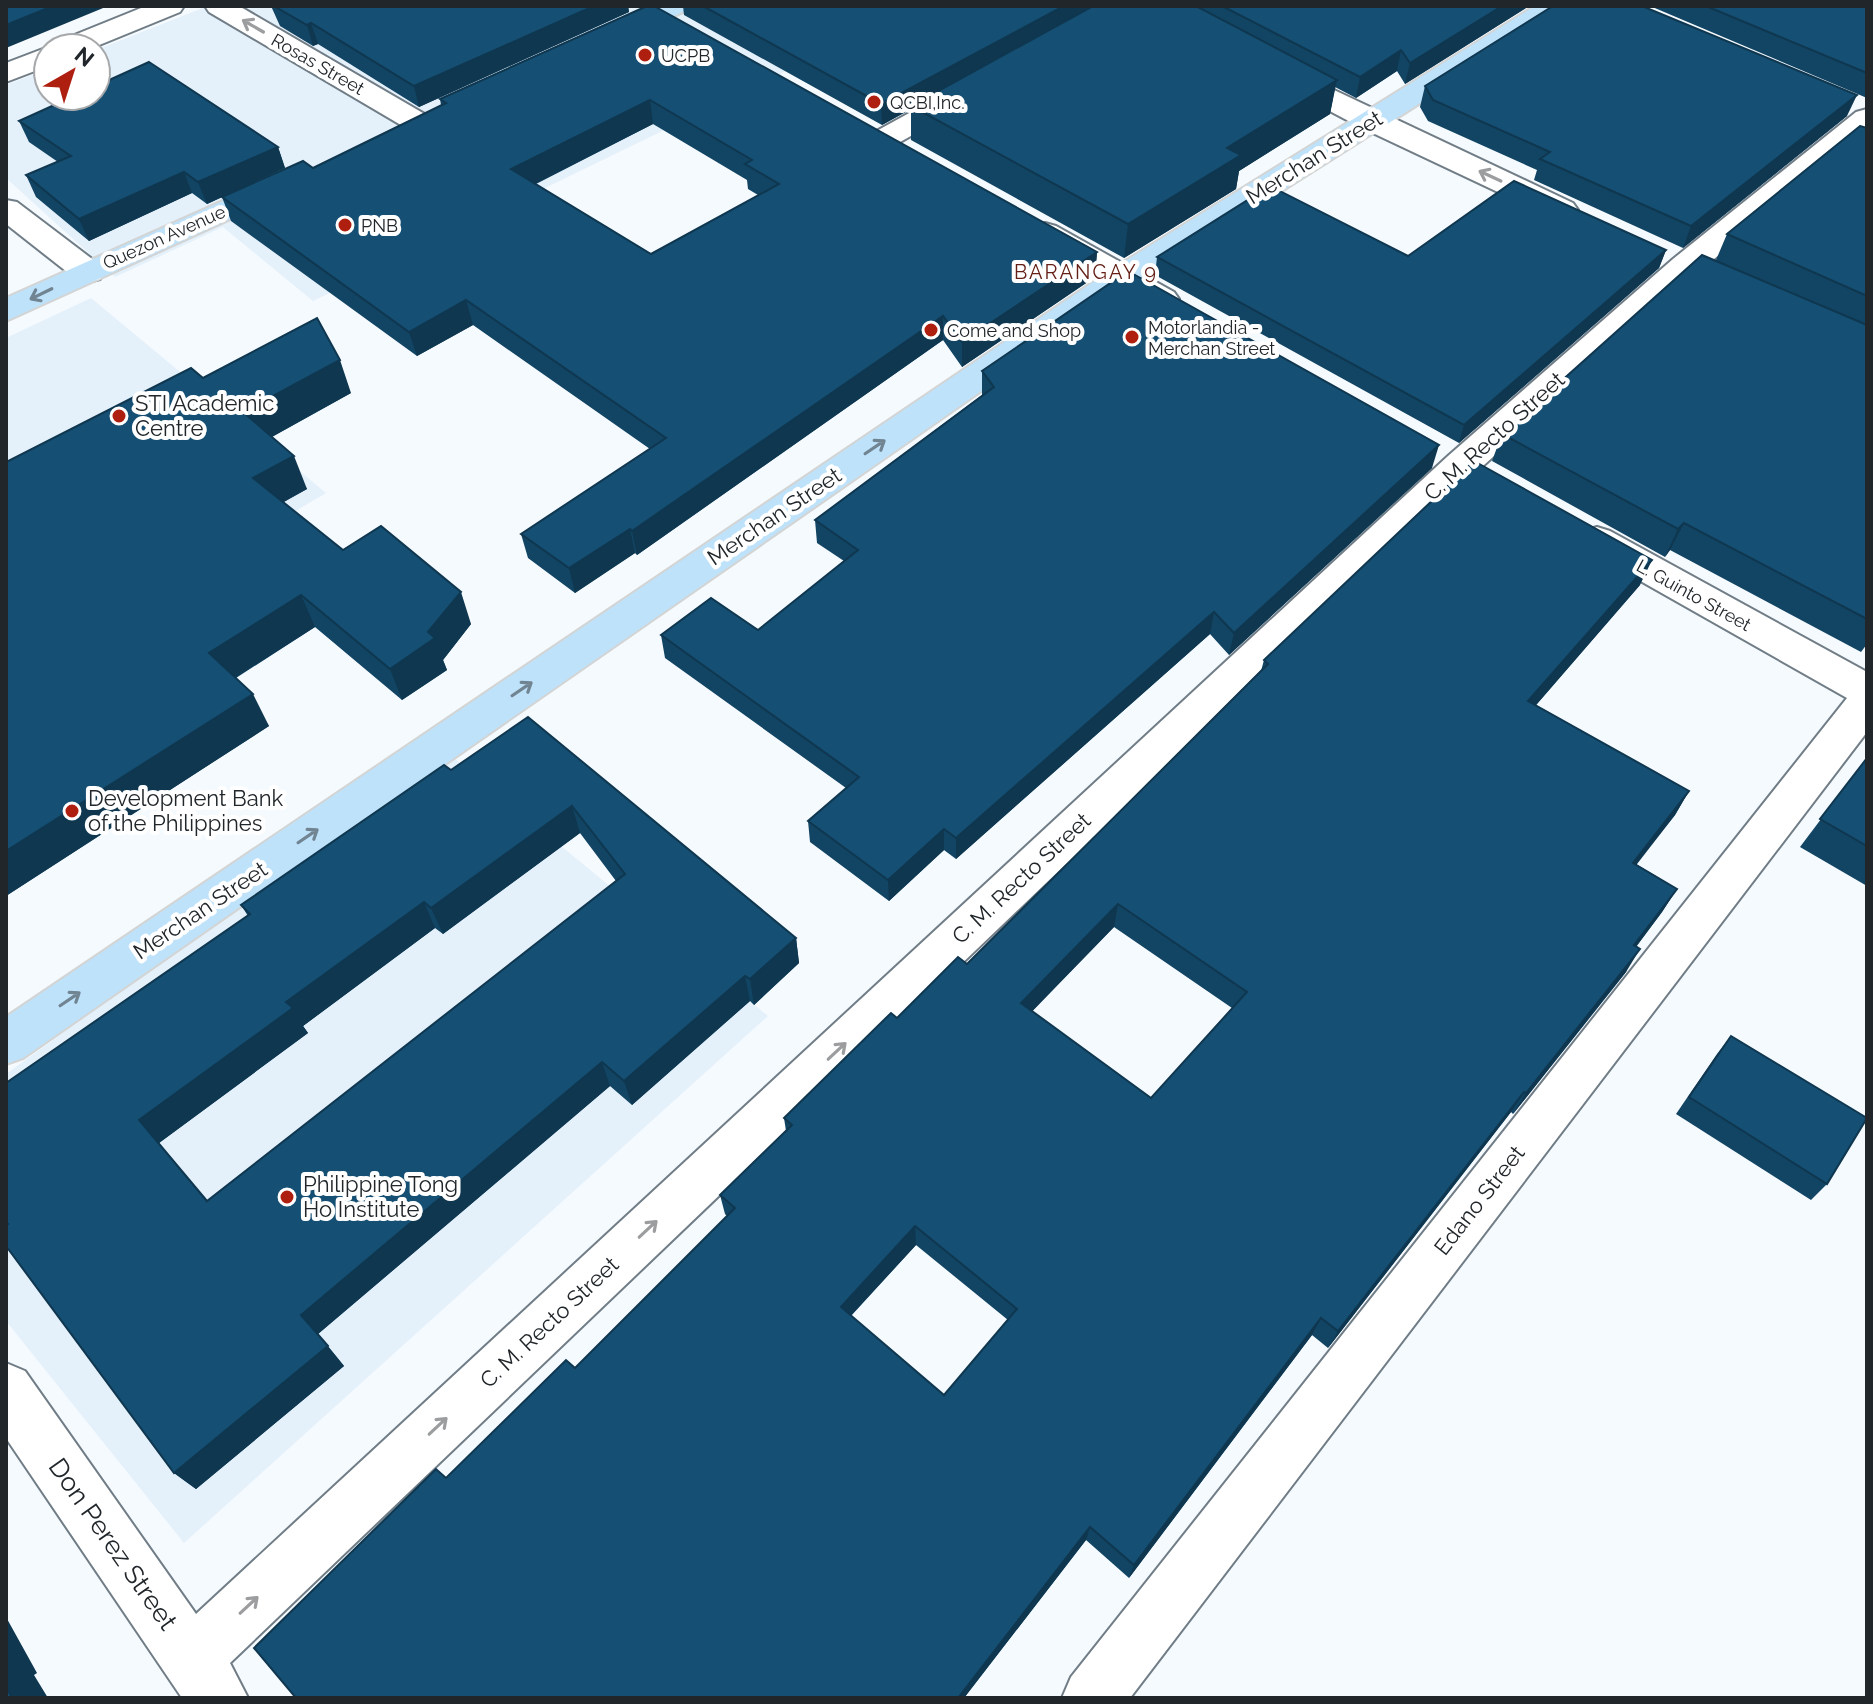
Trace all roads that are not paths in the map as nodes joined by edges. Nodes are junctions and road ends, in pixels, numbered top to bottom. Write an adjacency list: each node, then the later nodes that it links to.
1 (170, 6): 5 (street)
2 (219, 6): 15 (street, Rosas Street, one-way to 2)
3 (1554, 6): 14 (main road, Merchan Street)
4 (657, 9): 6 (street); 7 (main road)
5 (106, 32)
6 (695, 36)
7 (585, 46)
8 (1248, 56): 14 (street)
9 (32, 62): 10 (street)
10 (6, 73)
11 (991, 80): 16 (street)
12 (1852, 108): 13 (street); 30 (street, C. M. Recto Street, one-way to 12)
13 (1867, 110)
14 (1371, 121): 20 (street, one-way to 14); 22 (main road, Merchan Street)
15 (417, 122)
16 (882, 140)
17 (303, 174): 21 (main road, Quezon Avenue)
18 (6, 209): 21 (street)
19 (1016, 216): 22 (street)
20 (1585, 220)
21 (88, 272): 23 (main road, Quezon Avenue, one-way to 23)
22 (1123, 277): 24 (street); 28 (main road, Merchan Street, one-way to 22)
23 (6, 311)
24 (1191, 315)
25 (1569, 525): 26 (street, L. Guinto Street)
26 (1867, 691)
27 (1867, 702): 31 (street, Edano Street)
28 (6, 1043)
29 (6, 1390): 30 (street, Don Perez Street)
30 (205, 1678)
31 (1092, 1698)

